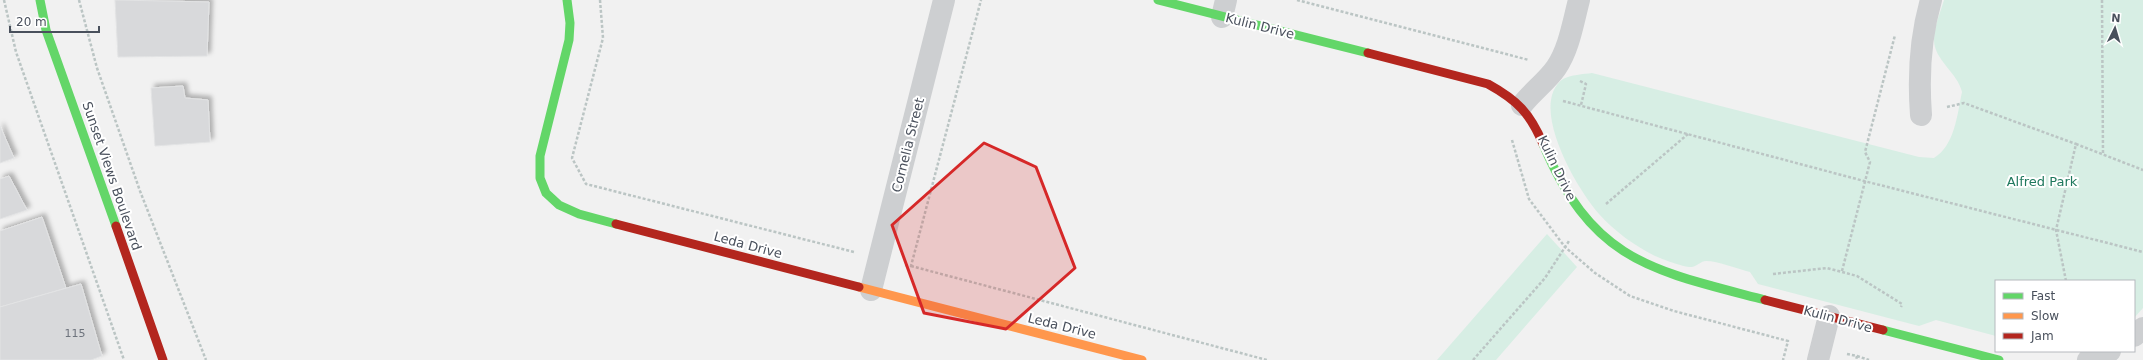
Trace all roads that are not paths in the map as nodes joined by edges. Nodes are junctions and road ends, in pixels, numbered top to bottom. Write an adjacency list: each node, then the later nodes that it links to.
1 (40, 0): 15 (street, Sunset Views Boulevard)
2 (567, 0): 10 (street, Leda Drive)
3 (944, 0): 10 (street, Cornelia Street)
4 (1158, 0): 7 (street, Kulin Drive)
5 (1579, 0): 8 (street)
6 (1931, 0): 9 (street)
7 (1224, 8): 8 (street, Kulin Drive)
8 (1527, 98): 11 (street, Kulin Drive)
9 (1921, 115)
10 (871, 290): 16 (street, Leda Drive)
11 (1829, 316): 17 (street); 18 (street, Kulin Drive)
12 (2143, 328): 13 (street)
13 (2135, 335)
14 (2108, 352): 19 (street)
15 (163, 360)
16 (1142, 360)
17 (1818, 360)
18 (1998, 360)
19 (2088, 360)

